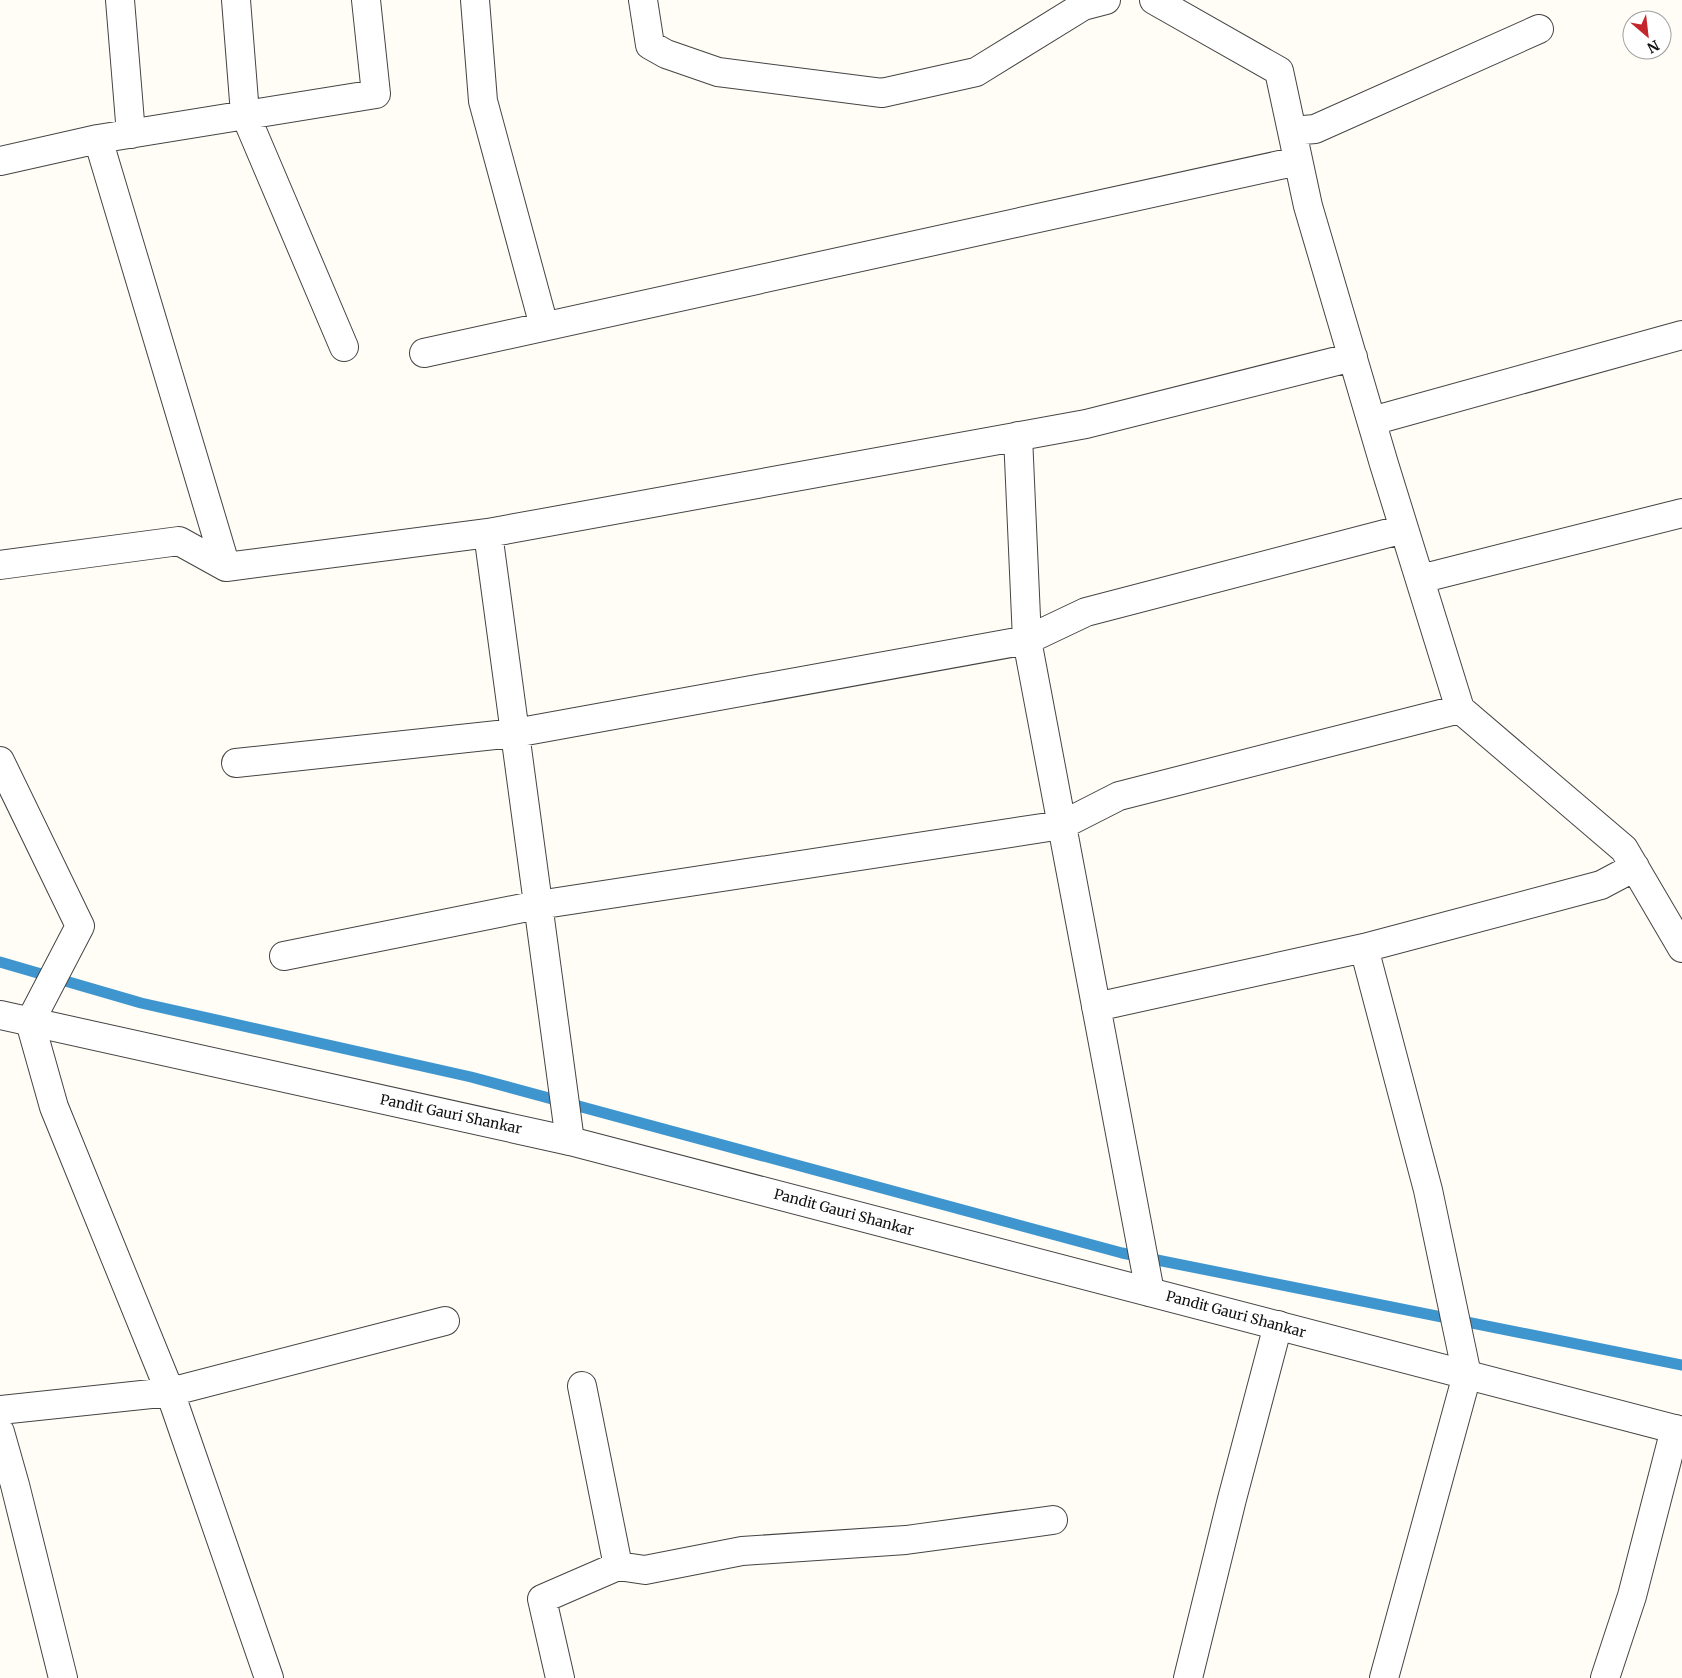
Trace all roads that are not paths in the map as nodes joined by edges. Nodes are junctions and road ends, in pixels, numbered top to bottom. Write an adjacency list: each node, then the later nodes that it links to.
1 (120, 0): 11 (street)
2 (236, 0): 9 (street)
3 (366, 0): 9 (street)
4 (475, 0): 15 (street)
5 (643, 0): 7 (street)
6 (1154, 0): 10 (street)
7 (1090, 2)
8 (1539, 29): 10 (street)
9 (246, 114): 11 (street); 17 (street)
10 (1292, 131): 13 (street)
11 (131, 134): 12 (street)
12 (98, 139): 14 (street); 26 (street)
13 (1298, 160): 15 (street); 19 (street)
14 (0, 161)
15 (544, 326): 18 (street)
16 (1682, 336): 20 (street)
17 (344, 347)
18 (424, 353)
19 (1353, 357): 20 (street); 21 (street)
20 (1372, 421): 23 (street)
21 (1018, 436): 24 (street); 28 (street)
22 (1682, 513): 27 (street)
23 (1404, 529): 27 (street); 28 (street)
24 (488, 534): 26 (street); 30 (street)
25 (0, 565): 26 (street)
26 (226, 567)
27 (1420, 579): 29 (street)
28 (1027, 640): 30 (street); 33 (street)
29 (1460, 709): 33 (street); 34 (street)
30 (515, 733): 32 (street); 35 (street)
31 (0, 761): 41 (street)
32 (236, 763)
33 (1062, 825): 35 (street); 39 (street)
34 (1635, 867): 36 (street); 37 (street)
35 (538, 904): 38 (street); 42 (street)
36 (1364, 948): 39 (street); 46 (street)
37 (1682, 948)
38 (284, 956)
39 (1096, 1007): 43 (street)
40 (0, 1015): 41 (street, Pandit Gauri Shankar)
41 (30, 1022): 42 (street, Pandit Gauri Shankar); 48 (street)
42 (570, 1141): 43 (street, Pandit Gauri Shankar)
43 (1150, 1292): 45 (street, Pandit Gauri Shankar)
44 (445, 1321): 48 (street)
45 (1278, 1325): 46 (street, Pandit Gauri Shankar); 57 (street)
46 (1467, 1375): 50 (street, Pandit Gauri Shankar); 58 (street)
47 (582, 1386): 53 (street)
48 (170, 1392): 49 (street); 55 (street)
49 (0, 1410)
50 (1678, 1430): 59 (street)
51 (0, 1432): 54 (street)
52 (1053, 1520): 53 (street)
53 (618, 1566): 56 (street)
54 (63, 1678)
55 (269, 1678)
56 (560, 1678)
57 (1188, 1678)
58 (1384, 1678)
59 (1605, 1678)

